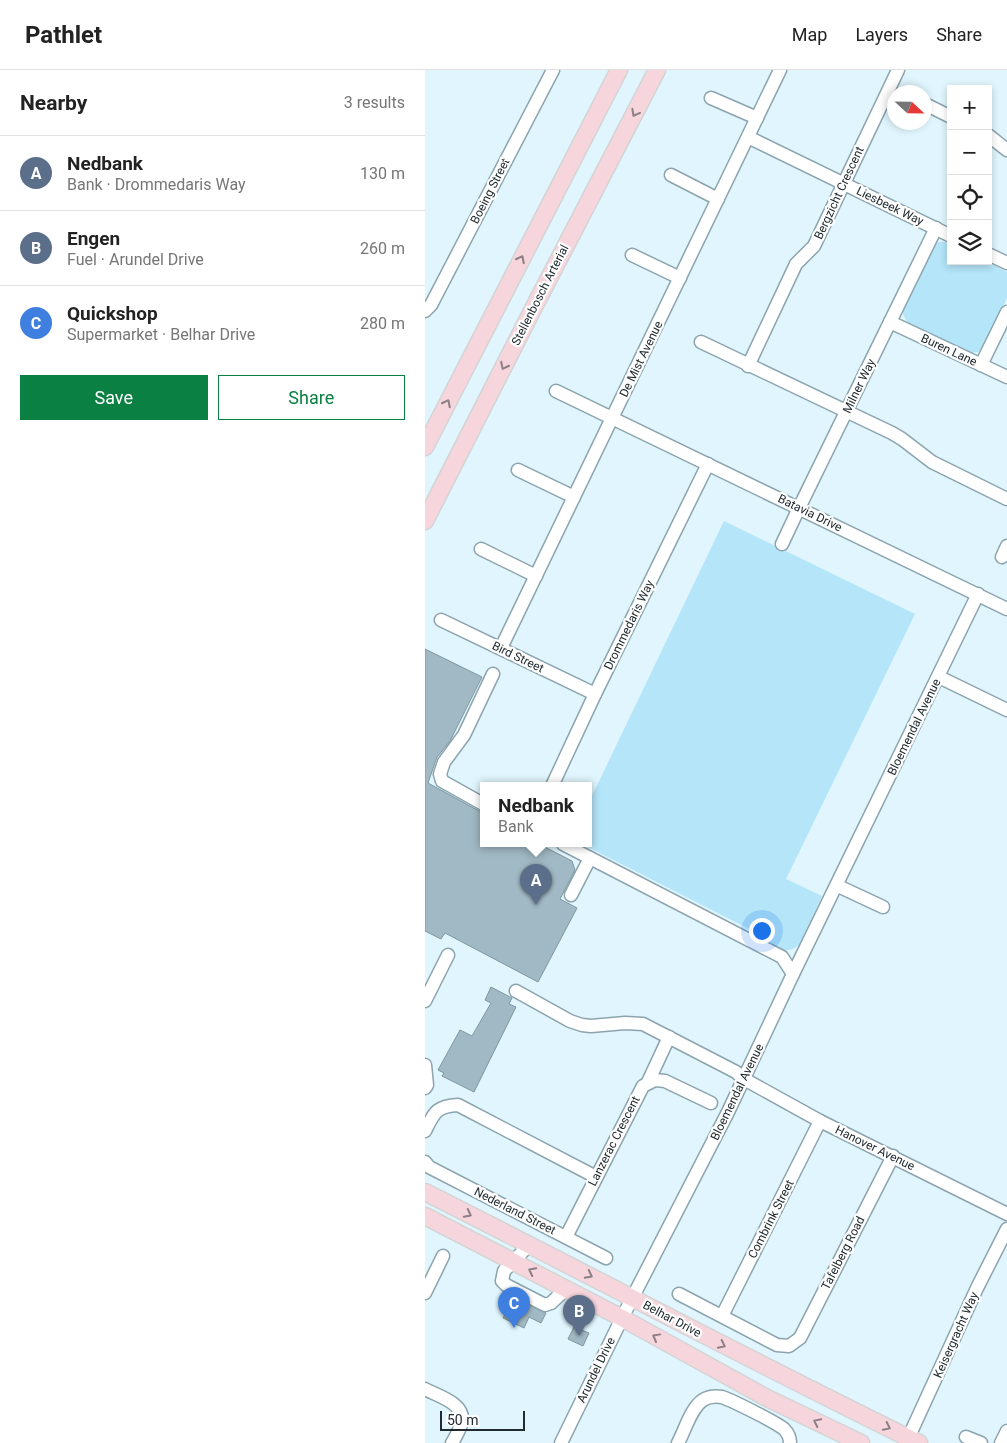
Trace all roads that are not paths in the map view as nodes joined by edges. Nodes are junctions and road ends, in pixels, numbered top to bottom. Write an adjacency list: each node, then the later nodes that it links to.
1 (553, 70): 24 (street, Boeing Street)
2 (619, 70): 34 (main road, one-way to 2)
3 (657, 70): 40 (main road, Stellenbosch Arterial, one-way to 40)
4 (780, 70): 11 (street, De Mist Avenue)
5 (898, 70): 6 (street, Bergzicht Crescent)
6 (896, 85)
7 (711, 98): 11 (street)
8 (887, 105): 16 (street, Bergzicht Crescent)
9 (932, 108): 10 (street)
10 (947, 115)
11 (757, 118): 12 (street, De Mist Avenue)
12 (748, 137): 16 (street, Liesbeek Way); 17 (street, De Mist Avenue)
13 (992, 138): 14 (street)
14 (1007, 150)
15 (671, 175): 17 (street)
16 (844, 184): 18 (street, Liesbeek Way); 29 (street, Bergzicht Crescent)
17 (718, 199): 23 (street, De Mist Avenue)
18 (936, 228): 19 (street, Liesbeek Way); 26 (street, Milner Way)
19 (947, 234)
20 (632, 255): 23 (street)
21 (992, 256): 22 (street)
22 (1007, 263)
23 (680, 278): 33 (street, De Mist Avenue)
24 (425, 311)
25 (1007, 312): 28 (street)
26 (890, 322): 28 (street, Buren Lane); 32 (street, Milner Way)
27 (701, 342): 29 (street)
28 (981, 365): 30 (street, Buren Lane)
29 (748, 366): 32 (street)
30 (1007, 377)
31 (556, 391): 33 (street, Batavia Drive)
32 (846, 412): 38 (street); 39 (street, Milner Way)
33 (612, 418): 35 (street, Batavia Drive); 37 (street, De Mist Avenue)
34 (425, 447)
35 (708, 464): 39 (street, Batavia Drive); 50 (street, Drommedaris Way)
36 (518, 470): 37 (street)
37 (574, 497): 43 (street, De Mist Avenue)
38 (1007, 499)
39 (799, 508): 41 (street, Milner Way); 44 (street, Batavia Drive)
40 (425, 521)
41 (783, 544)
42 (481, 550): 43 (street)
43 (536, 576): 47 (street, De Mist Avenue)
44 (978, 594): 45 (street, Batavia Drive); 49 (street, Bloemendal Avenue)
45 (1007, 608)
46 (441, 620): 47 (street, Bird Street)
47 (501, 648): 50 (street, Bird Street)
48 (493, 674): 53 (street)
49 (939, 676): 51 (street); 56 (street, Bloemendal Avenue)
50 (595, 694): 52 (street, Drommedaris Way)
51 (1007, 710)
52 (554, 782)
53 (480, 802)
54 (569, 847): 55 (street)
55 (590, 858): 57 (street); 61 (street)
56 (838, 886): 58 (street); 60 (street, Bloemendal Avenue)
57 (571, 895)
58 (883, 907)
59 (448, 955): 64 (street)
60 (803, 955): 61 (street); 62 (street, Bloemendal Avenue)
61 (782, 957): 62 (street)
62 (793, 974): 67 (street, Bloemendal Avenue)
63 (516, 991): 65 (street, Hanover Avenue)
64 (425, 1001)
65 (669, 1037): 67 (street, Hanover Avenue); 68 (street)
66 (425, 1065): 69 (street)
67 (744, 1079): 71 (street, Hanover Avenue); 88 (street, Bloemendal Avenue)
68 (648, 1082): 70 (street, Lanzerac Crescent); 75 (street, Lanzerac Crescent)
69 (425, 1088)
70 (711, 1103)
71 (821, 1121): 73 (street, Hanover Avenue); 89 (street, Combrink Street)
72 (425, 1131): 75 (street)
73 (893, 1156): 77 (street, Hanover Avenue); 89 (street, Tafelberg Road)
74 (425, 1162): 80 (street, Nederland Street)
75 (596, 1177): 80 (street, Lanzerac Crescent)
76 (425, 1192): 81 (main road, Belhar Drive, one-way to 81)
77 (1007, 1214)
78 (425, 1216): 84 (main road, Belhar Drive)
79 (1007, 1229): 94 (street, Keisergracht Way)
80 (566, 1237): 83 (street, Nederland Street)
81 (529, 1244): 84 (street); 88 (main road, Belhar Drive, one-way to 88)
82 (443, 1256): 86 (street)
83 (606, 1258)
84 (512, 1261): 85 (main road, Belhar Drive, one-way to 84); 85 (street)
85 (566, 1289): 90 (main road, Belhar Drive)
86 (425, 1293)
87 (679, 1294): 89 (street)
88 (633, 1297): 90 (street, Arundel Drive); 94 (main road, Belhar Drive, one-way to 94)
89 (722, 1316)
90 (622, 1318): 96 (street, Arundel Drive); 99 (main road, Belhar Drive, one-way to 90)
91 (425, 1389): 95 (street)
92 (1007, 1431): 101 (street)
93 (966, 1437): 100 (street)
94 (912, 1441)
95 (453, 1443)
96 (561, 1443)
97 (678, 1443): 98 (street)
98 (790, 1443)
99 (861, 1443)
100 (981, 1443)
101 (1001, 1443)

